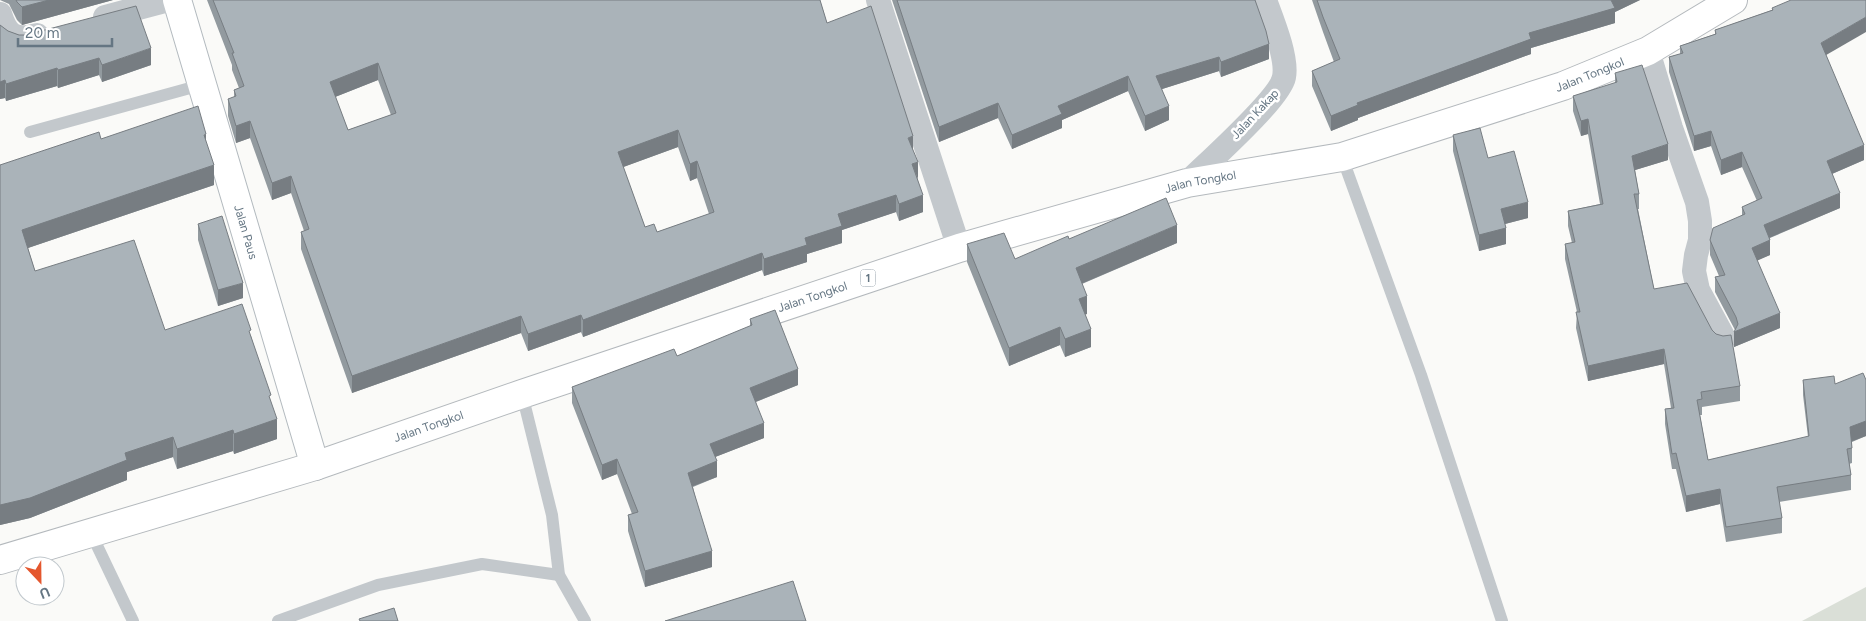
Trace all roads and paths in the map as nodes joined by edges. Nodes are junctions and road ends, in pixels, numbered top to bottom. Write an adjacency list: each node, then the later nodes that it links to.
1 (169, 0): 7 (street)
2 (177, 0): 10 (main road, Jalan Paus)
3 (878, 0): 14 (street)
4 (1265, 0): 13 (street, Jalan Kakap)
5 (1733, 0): 9 (main road, Jalan Tongkol / 1)
6 (0, 14): 8 (street)
7 (86, 22)
8 (59, 29)
9 (1648, 52): 12 (main road, Jalan Tongkol / 1); 15 (street)
10 (201, 85): 11 (lane); 17 (main road, Jalan Paus)
11 (30, 132)
12 (1342, 157): 13 (main road, Jalan Tongkol / 1); 24 (lane)
13 (1186, 183): 14 (main road, Jalan Tongkol / 1)
14 (959, 248): 16 (main road, Jalan Tongkol / 1)
15 (1724, 338)
16 (522, 394): 17 (main road, Jalan Tongkol / 1); 20 (lane)
17 (315, 466): 18 (main road, Jalan Tongkol / 1)
18 (91, 533): 19 (main road, Jalan Tongkol / 1); 21 (lane)
19 (0, 560)
20 (559, 575): 22 (lane); 23 (lane)
21 (133, 621)
22 (278, 621)
23 (585, 621)
24 (1502, 621)

